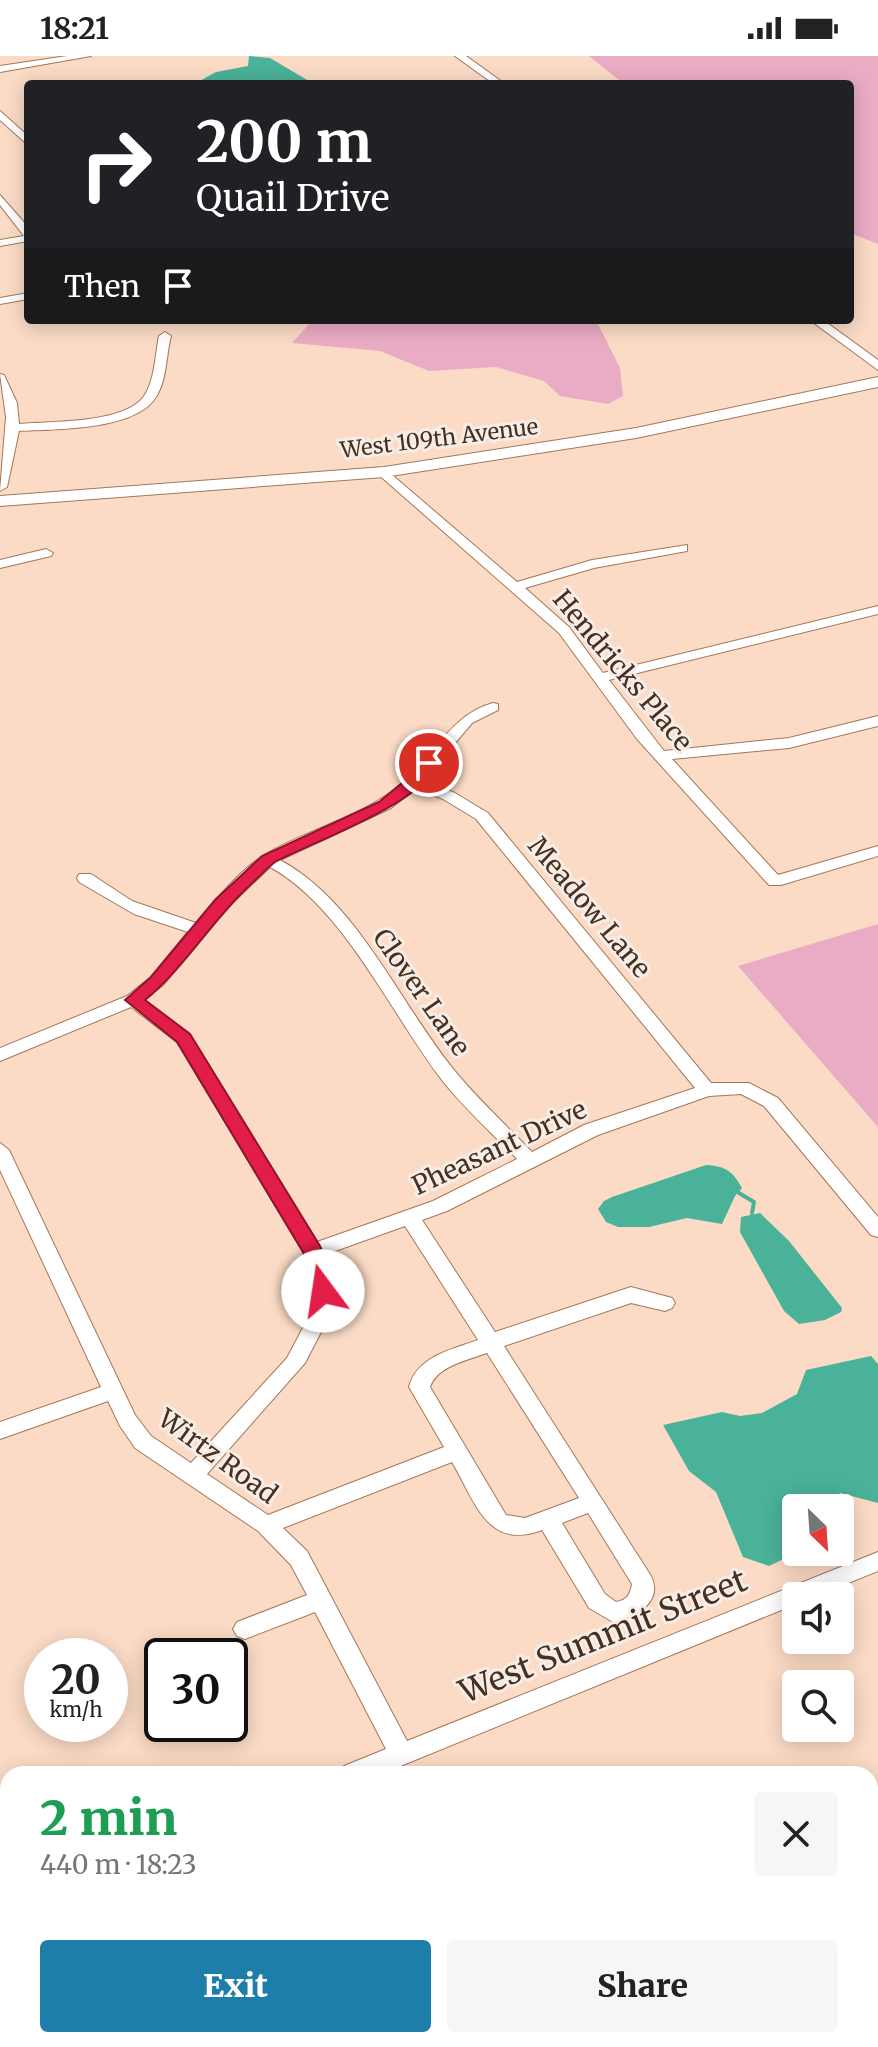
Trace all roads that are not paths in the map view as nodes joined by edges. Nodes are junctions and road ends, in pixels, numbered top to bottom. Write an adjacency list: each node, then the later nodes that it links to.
1 (9, 56): 6 (street)
2 (21, 56): 5 (street)
3 (86, 56): 5 (street)
4 (460, 56): 8 (street)
5 (30, 64): 6 (street)
6 (16, 67): 7 (street)
7 (0, 69)
8 (494, 80)
9 (0, 100): 10 (street)
10 (0, 107)
11 (0, 114): 12 (street)
12 (24, 138)
13 (0, 198): 14 (street)
14 (24, 231)
15 (24, 237): 16 (street)
16 (0, 243)
17 (24, 297): 18 (street)
18 (0, 301)
19 (821, 324): 21 (street)
20 (165, 336): 24 (street)
21 (878, 366)
22 (0, 378): 24 (street)
23 (878, 382): 25 (main road, West 109th Avenue)
24 (11, 428): 26 (street)
25 (384, 472): 27 (main road, West 109th Avenue); 31 (street, Hendricks Place)
26 (0, 487)
27 (0, 501)
28 (682, 548): 31 (street)
29 (46, 553): 30 (street)
30 (0, 564)
31 (517, 586): 33 (street, Hendricks Place)
32 (878, 610): 33 (street)
33 (600, 678): 36 (street, Hendricks Place)
34 (493, 707): 37 (street)
35 (878, 721): 36 (street)
36 (663, 756): 38 (street, Hendricks Place)
37 (414, 782): 39 (street); 44 (street, Meadow Lane)
38 (878, 851)
39 (268, 860): 41 (street); 46 (street, Clover Lane)
40 (85, 878): 41 (street)
41 (200, 930): 42 (street)
42 (133, 1000): 43 (street); 49 (street)
43 (0, 1055)
44 (707, 1090): 46 (street, Pheasant Drive); 48 (street, Pheasant Drive)
45 (0, 1150): 52 (street, Wirtz Road)
46 (530, 1161): 47 (street, Pheasant Drive)
47 (410, 1217): 49 (street, Pheasant Drive); 51 (street)
48 (878, 1230)
49 (313, 1251): 55 (street)
50 (665, 1303): 51 (street)
51 (491, 1345): 54 (street); 56 (street)
52 (113, 1391): 53 (street); 55 (street, Wirtz Road)
53 (0, 1431)
54 (455, 1452): 57 (street); 58 (street)
55 (192, 1476): 58 (street, Wirtz Road)
56 (593, 1502): 57 (street); 57 (street)
57 (548, 1520)
58 (266, 1525): 60 (street, Wirtz Road)
59 (878, 1561): 62 (street, West Summit Street)
60 (321, 1600): 61 (street); 62 (street, Wirtz Road)
61 (245, 1629)
62 (401, 1754): 63 (street, West Summit Street)
63 (372, 1766)

